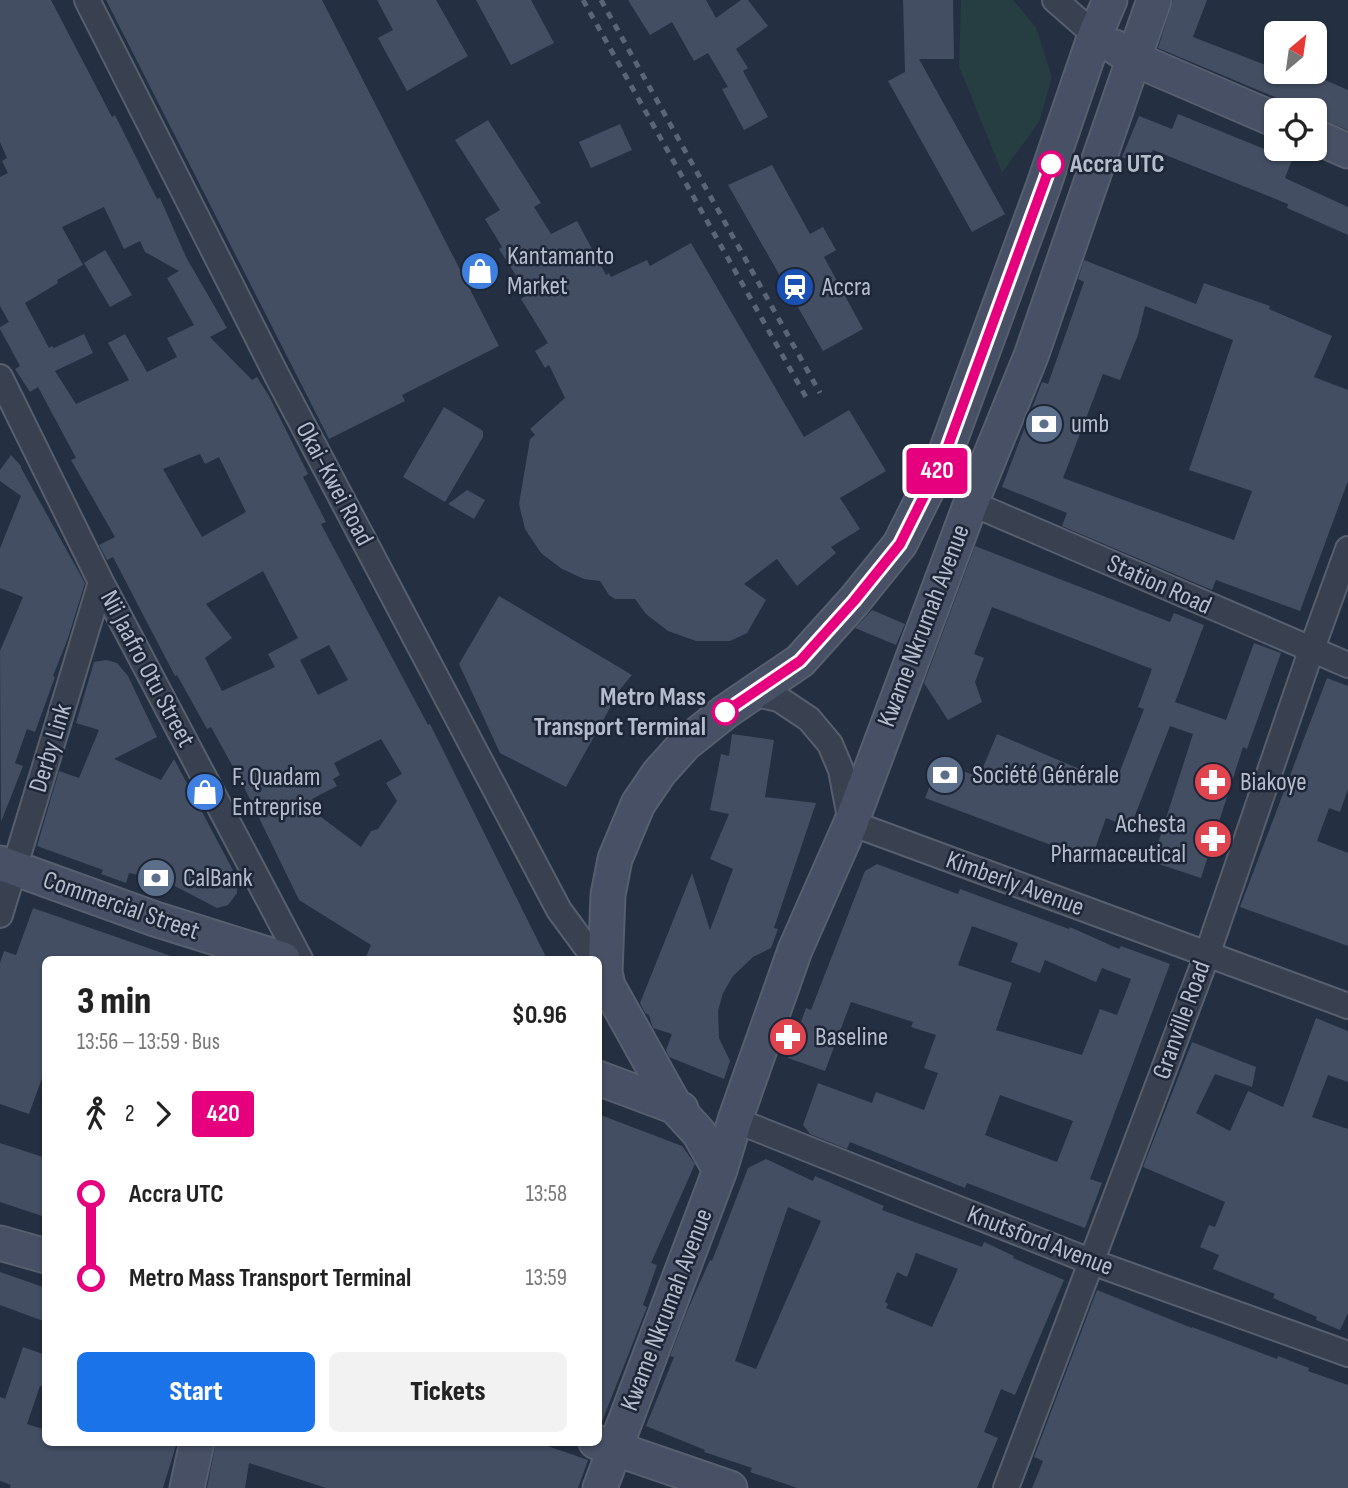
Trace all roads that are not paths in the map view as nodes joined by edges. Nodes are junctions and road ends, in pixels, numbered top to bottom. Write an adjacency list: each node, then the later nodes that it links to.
1 (87, 0): 23 (street, Okai-Kwei Road)
2 (1055, 0): 5 (street)
3 (1110, 0): 5 (main road, Kwame Nkrumah Avenue)
4 (1154, 0): 6 (main road, Kwame Nkrumah Avenue)
5 (1095, 34): 6 (main road); 16 (main road, Kwame Nkrumah Avenue)
6 (1132, 58): 7 (main road); 11 (main road, Kwame Nkrumah Avenue)
7 (1264, 115)
8 (1327, 141): 9 (main road)
9 (1348, 150)
10 (0, 377): 13 (street, Nii Jaafro Otu Street)
11 (971, 503): 14 (street, Station Road); 17 (main road, Kwame Nkrumah Avenue)
12 (1348, 549): 14 (street, Granville Road)
13 (101, 582): 18 (street, Derby Link); 22 (street, Nii Jaafro Otu Street)
14 (1311, 651): 15 (street, Station Road); 20 (street, Granville Road)
15 (1348, 665)
16 (751, 693): 17 (street); 24 (main road, Kwame Nkrumah Avenue)
17 (851, 822): 20 (street, Kimberly Avenue); 29 (main road, Kwame Nkrumah Avenue)
18 (8, 866): 19 (street, Derby Link); 21 (main road, Commercial Street)
19 (0, 915)
20 (1207, 955): 26 (street, Kimberly Avenue); 33 (street, Granville Road)
21 (273, 956)
22 (298, 956)
23 (588, 956)
24 (602, 966)
25 (602, 980): 28 (main road)
26 (1348, 1006)
27 (602, 1080): 28 (main road)
28 (676, 1108): 29 (main road); 30 (main road)
29 (735, 1120): 30 (main road, Kwame Nkrumah Avenue); 33 (street, Knutsford Avenue)
30 (720, 1171): 35 (main road, Kwame Nkrumah Avenue)
31 (0, 1243): 32 (main road)
32 (42, 1255)
33 (1092, 1262): 34 (street, Knutsford Avenue); 40 (street, Granville Road)
34 (1348, 1354)
35 (605, 1445): 38 (main road, Kwame Nkrumah Avenue); 39 (main road)
36 (196, 1446): 37 (main road)
37 (187, 1488)
38 (600, 1488)
39 (730, 1488)
40 (1006, 1488)

